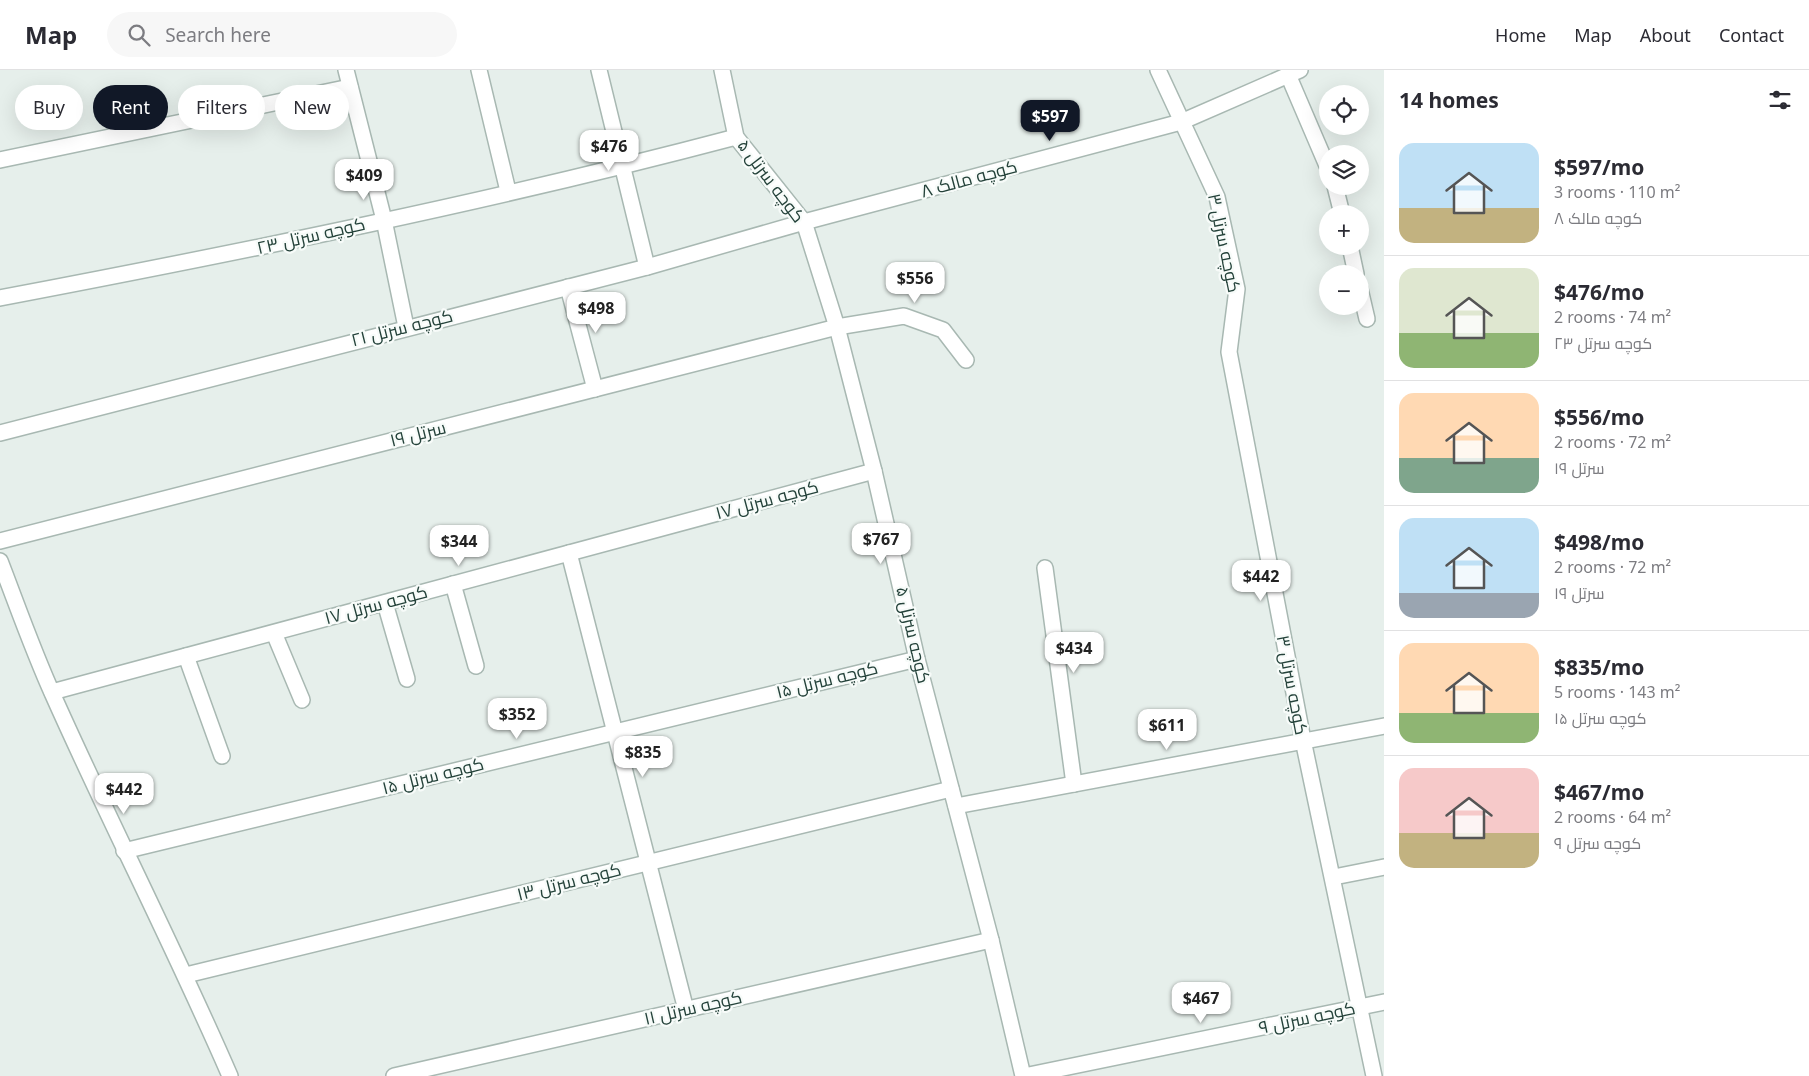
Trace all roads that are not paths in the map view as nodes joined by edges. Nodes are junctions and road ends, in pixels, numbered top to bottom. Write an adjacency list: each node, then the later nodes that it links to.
1 (346, 70): 7 (street)
2 (479, 70): 13 (street)
3 (599, 70): 12 (street)
4 (722, 70): 9 (street, کوچه سرتل ۵)
5 (1158, 70): 8 (street, کوچه سرتل ۳)
6 (1294, 73): 8 (street, کوچه مالک ۸); 10 (street)
7 (350, 87): 11 (street); 14 (street)
8 (1181, 122): 15 (street, کوچه مالک ۸); 42 (street, کوچه سرتل ۳)
9 (736, 136): 12 (street, کوچه سرتل ۲۳); 15 (street, کوچه سرتل ۵)
10 (1320, 145)
11 (0, 160)
12 (623, 167): 13 (street, کوچه سرتل ۲۳); 16 (street)
13 (508, 191): 14 (street, کوچه سرتل ۲۳)
14 (384, 220): 18 (street, کوچه سرتل ۲۳); 21 (street)
15 (804, 222): 16 (street, کوچه سرتل ۲۱); 22 (street, کوچه سرتل ۵)
16 (647, 267): 17 (street, کوچه سرتل ۲۱)
17 (568, 287): 21 (street, کوچه سرتل ۲۱); 24 (street)
18 (0, 298)
19 (1366, 315): 20 (street)
20 (1367, 319)
21 (406, 327): 25 (street, کوچه سرتل ۲۱)
22 (836, 327): 23 (street, سرتل ۱۹); 24 (street, سرتل ۱۹); 26 (street, کوچه سرتل ۵)
23 (966, 360)
24 (594, 389): 27 (street, سرتل ۱۹)
25 (0, 433)
26 (874, 471): 28 (street, کوچه سرتل ۱۷); 35 (street, کوچه سرتل ۵)
27 (0, 541)
28 (569, 553): 31 (street, کوچه سرتل ۱۷); 41 (street)
29 (0, 561): 38 (street)
30 (1045, 568): 44 (street)
31 (453, 584): 32 (street, کوچه سرتل ۱۷); 36 (street)
32 (385, 603): 33 (street, کوچه سرتل ۱۷); 37 (street)
33 (274, 632): 34 (street, کوچه سرتل ۱۷); 39 (street)
34 (186, 656): 38 (street, کوچه سرتل ۱۷); 43 (street)
35 (918, 659): 41 (street, کوچه سرتل ۱۵); 45 (street, کوچه سرتل ۵)
36 (476, 666)
37 (407, 679)
38 (52, 692): 47 (street)
39 (302, 700)
40 (1384, 726): 42 (street)
41 (615, 732): 47 (street, کوچه سرتل ۱۵); 48 (street)
42 (1303, 740): 44 (street); 50 (street, کوچه سرتل ۳)
43 (222, 756)
44 (1074, 784): 46 (street)
45 (951, 789): 46 (street, کوچه سرتل ۵); 48 (street, کوچه سرتل ۱۳)
46 (956, 806): 51 (street, کوچه سرتل ۵)
47 (124, 850): 52 (street)
48 (649, 863): 52 (street, کوچه سرتل ۱۳); 55 (street)
49 (1384, 866): 50 (street)
50 (1334, 877): 54 (street, کوچه سرتل ۳)
51 (991, 940): 55 (street, کوچه سرتل ۱۱); 58 (street, کوچه سرتل ۵)
52 (186, 975): 56 (street)
53 (1384, 1002): 54 (street, کوچه سرتل ۹)
54 (1359, 1007): 58 (street, کوچه سرتل ۹); 59 (street, کوچه سرتل ۳)
55 (686, 1010): 57 (street, کوچه سرتل ۱۱)
56 (230, 1076)
57 (394, 1076)
58 (1023, 1076)
59 (1374, 1076)

